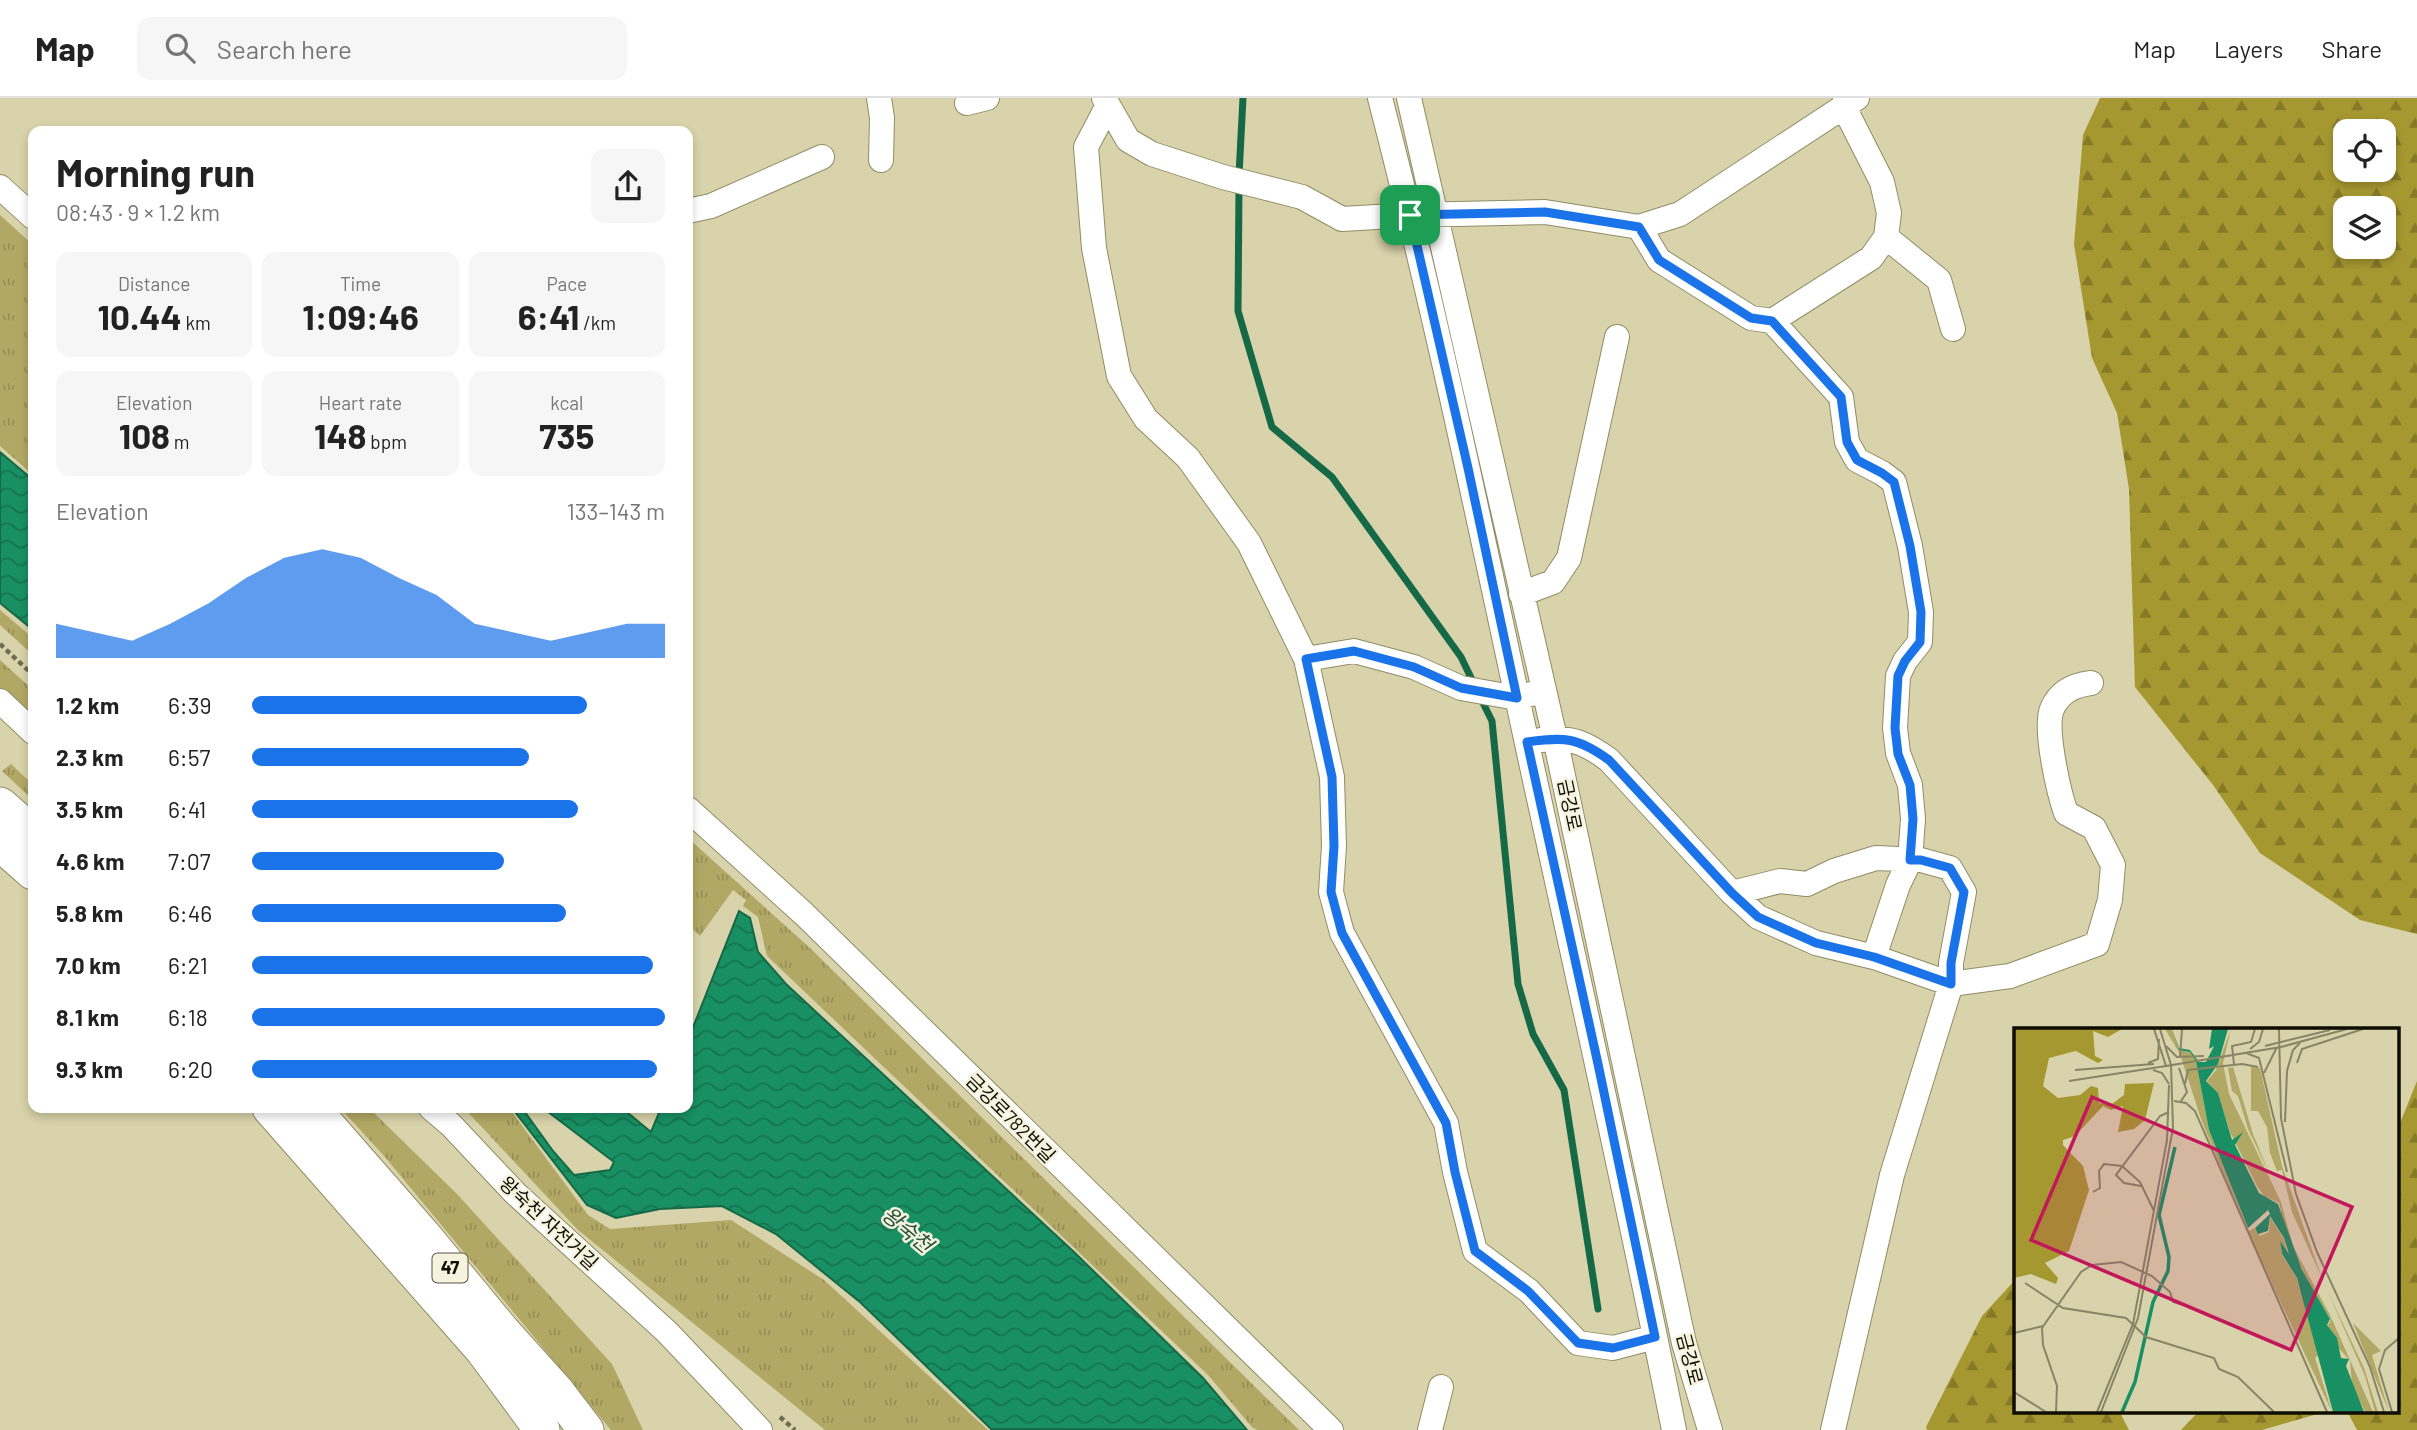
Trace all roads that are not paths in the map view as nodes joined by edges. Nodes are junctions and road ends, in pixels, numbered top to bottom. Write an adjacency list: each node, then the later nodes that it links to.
1 (879, 98): 7 (street)
2 (1380, 98): 11 (street, 금강로)
3 (1409, 98): 12 (street, 금강로)
4 (1106, 101): 11 (street); 19 (street)
5 (1848, 101): 13 (street); 14 (street)
6 (822, 157): 9 (street)
7 (881, 160)
8 (0, 187): 10 (street)
9 (693, 210)
10 (28, 212)
11 (1410, 215): 12 (street); 22 (street, 금강로)
12 (1437, 215): 13 (street); 18 (street, 금강로)
13 (1639, 227): 15 (street)
14 (1886, 237): 15 (street); 16 (street)
15 (1772, 321): 31 (street)
16 (1954, 329)
17 (1617, 337): 18 (street)
18 (1521, 594): 21 (street, 금강로)
19 (1306, 659): 22 (street); 39 (street)
20 (2091, 683): 35 (street)
21 (1544, 691): 22 (street); 25 (street, 금강로)
22 (1506, 695): 26 (street, 금강로)
23 (0, 701): 24 (street)
24 (28, 727)
25 (1555, 738): 26 (street); 33 (street); 47 (street, 금강로)
26 (1527, 742): 39 (street, 금강로)
27 (0, 805): 29 (highway)
28 (693, 814): 44 (street, 금강로782번길)
29 (28, 830)
30 (0, 843): 32 (highway)
31 (1910, 860): 33 (street); 34 (street); 35 (street)
32 (28, 868)
33 (1732, 893): 34 (street)
34 (1874, 957): 35 (street)
35 (1951, 984): 48 (street)
36 (274, 1113): 41 (highway, 47)
37 (316, 1113): 42 (highway, 47)
38 (438, 1113): 43 (street, 왕숙천 자전거길)
39 (1655, 1337): 46 (street, 금강로)
40 (1441, 1387): 45 (street)
41 (542, 1430)
42 (586, 1430)
43 (760, 1430)
44 (1331, 1430)
45 (1430, 1430)
46 (1674, 1430)
47 (1710, 1430)
48 (1833, 1430)

